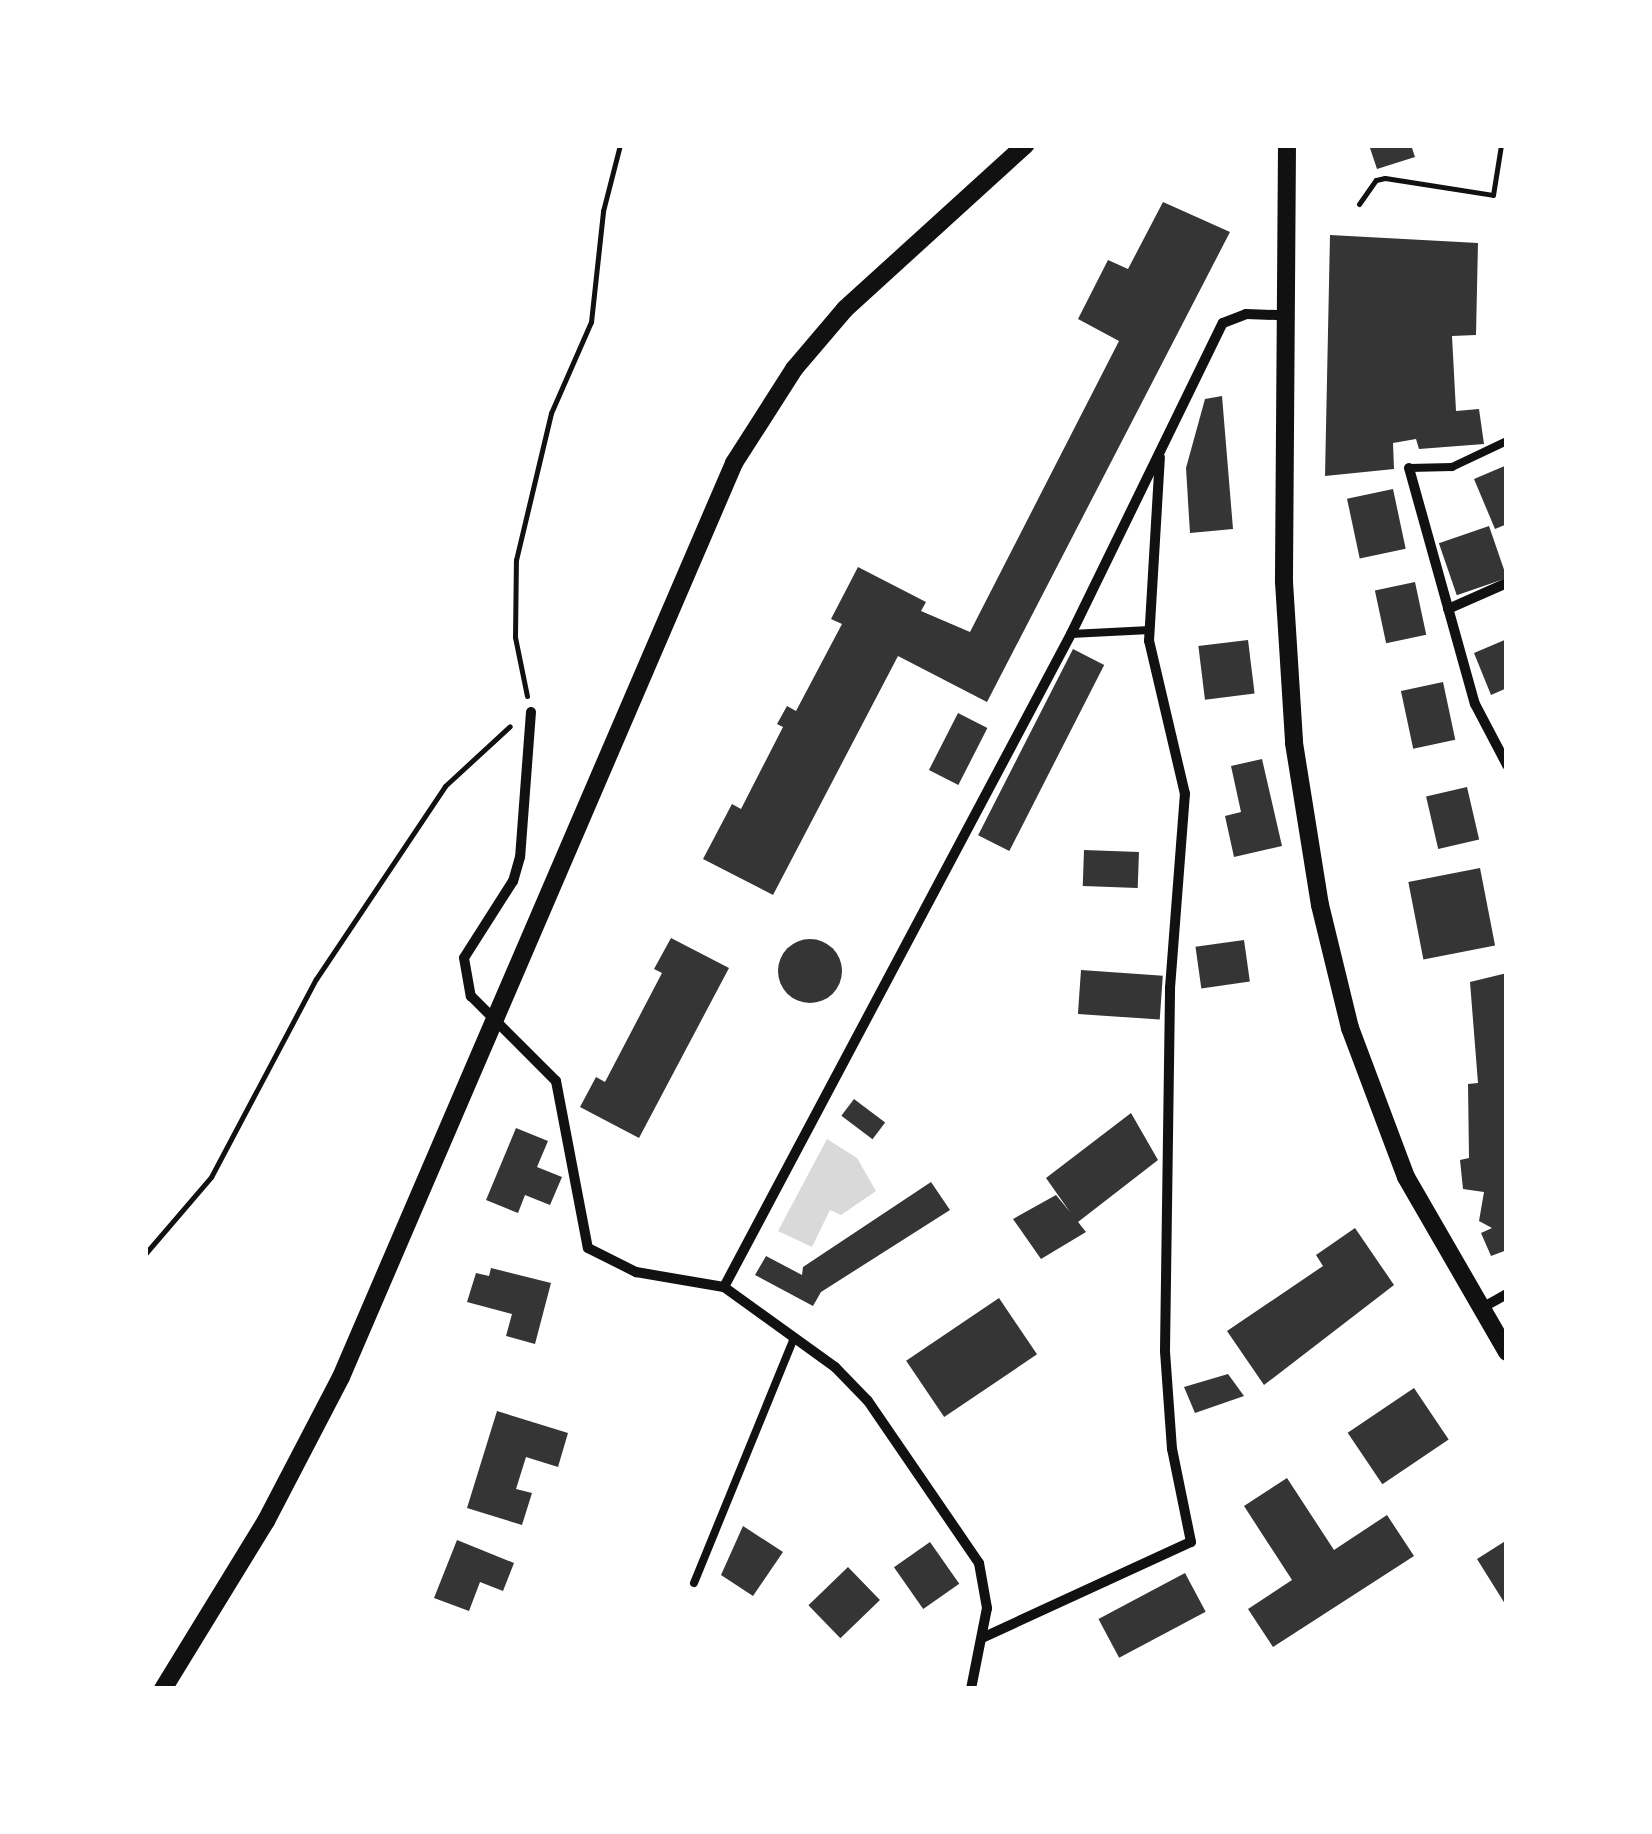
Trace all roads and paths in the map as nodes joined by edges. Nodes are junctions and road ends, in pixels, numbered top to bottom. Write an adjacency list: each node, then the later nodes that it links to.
1 (620, 145): 14 (path)
2 (1026, 145): 24 (street)
3 (1501, 145): 5 (path)
4 (1287, 147): 6 (street)
5 (1359, 204)
6 (1284, 315): 8 (street); 19 (street)
7 (1507, 441): 9 (lane)
8 (1160, 457): 12 (street); 13 (street)
9 (1409, 468): 11 (street)
10 (1507, 584): 11 (street)
11 (1448, 609): 15 (street)
12 (1150, 630): 13 (lane); 23 (street)
13 (1071, 634): 17 (street)
14 (531, 712): 16 (path); 17 (street)
15 (1507, 765)
16 (145, 1254)
17 (724, 1288): 20 (street)
18 (1507, 1294): 19 (street)
19 (1480, 1310): 21 (street)
20 (794, 1340): 22 (lane); 23 (street)
21 (1507, 1352)
22 (694, 1583)
23 (982, 1638): 25 (street)
24 (163, 1689)
25 (971, 1689)

